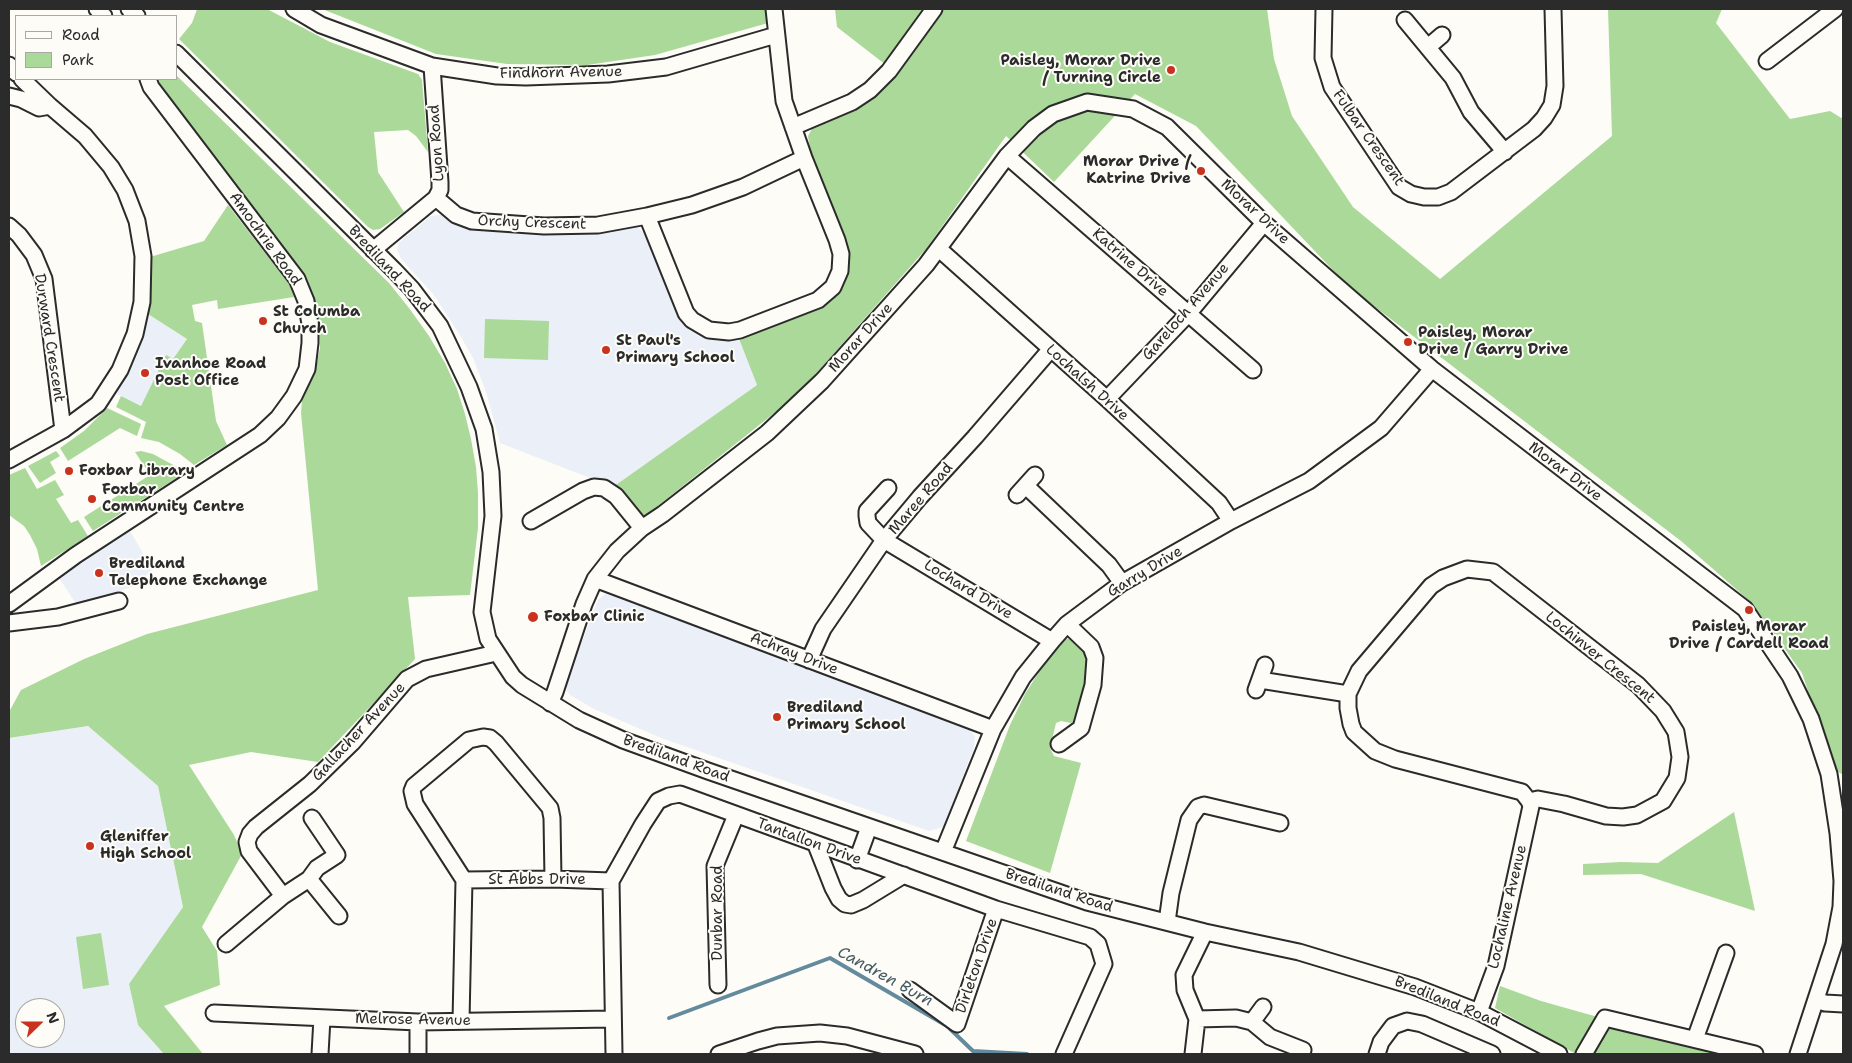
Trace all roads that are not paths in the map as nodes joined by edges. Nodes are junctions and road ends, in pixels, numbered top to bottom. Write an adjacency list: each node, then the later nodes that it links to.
1 (294, 9): 14 (street, Findhorn Avenue)
2 (774, 9): 9 (street)
3 (934, 9): 19 (street)
4 (1324, 9): 20 (street, Fulbar Crescent)
5 (1553, 9): 20 (street)
6 (1836, 9): 7 (street); 13 (street)
7 (1843, 18)
8 (1405, 20): 11 (street)
9 (776, 35): 14 (street, Findhorn Avenue); 19 (street)
10 (1442, 35): 11 (street)
11 (1428, 47): 20 (street)
12 (178, 55): 28 (street, Brediland Road)
13 (1767, 60)
14 (432, 66): 23 (street, Lyon Road)
15 (23, 80): 18 (street)
16 (148, 80): 45 (street, Amochrie Road)
17 (9, 96): 18 (street)
18 (50, 106): 34 (street)
19 (793, 128): 22 (street)
20 (1505, 152)
21 (1007, 156): 25 (street, Morar Drive); 27 (street, Morar Drive); 29 (street, Katrine Drive)
22 (804, 158): 24 (street, Orchy Crescent); 24 (street)
23 (436, 198): 24 (street, Orchy Crescent); 28 (street, Lyon Road)
24 (647, 216)
25 (1264, 223): 29 (street, Gareloch Avenue); 31 (street, Morar Drive)
26 (9, 226): 34 (street, Durward Crescent)
27 (939, 249): 30 (street, Lochalsh Drive); 40 (street, Morar Drive)
28 (373, 250): 49 (street, Brediland Road)
29 (1188, 314): 32 (street, Katrine Drive); 33 (street, Gareloch Avenue)
30 (1050, 350): 33 (street, Lochalsh Drive); 41 (street, Maree Road)
31 (1432, 369): 39 (street, Garry Drive); 57 (street, Morar Drive)
32 (1253, 370)
33 (1107, 400): 39 (street, Lochalsh Drive)
34 (63, 430): 35 (street)
35 (9, 460)
36 (1026, 485): 43 (street)
37 (888, 488): 41 (street, Lochard Drive)
38 (531, 521): 40 (street)
39 (1231, 521): 43 (street, Garry Drive)
40 (642, 528): 42 (street, Morar Drive)
41 (884, 540): 48 (street, Lochard Drive); 50 (street, Maree Road)
42 (595, 579): 50 (street, Achray Drive); 53 (street, Morar Drive)
43 (1122, 583): 47 (street, Garry Drive)
44 (119, 601): 46 (street)
45 (9, 604)
46 (9, 623)
47 (1067, 624): 48 (street, Garry Drive); 55 (street)
48 (1052, 640): 54 (street, Garry Drive)
49 (496, 653): 53 (street, Brediland Road); 70 (street, Gallacher Avenue)
50 (809, 660): 54 (street, Achray Drive)
51 (1265, 665): 52 (street)
52 (1348, 694): 56 (street, Lochinver Crescent); 56 (street, Lochinver Crescent)
53 (550, 703): 61 (street, Brediland Road)
54 (993, 729): 63 (street, Garry Drive)
55 (1059, 744)
56 (1529, 801): 82 (street, Lochaline Avenue)
57 (1838, 805): 79 (street, Morar Drive)
58 (736, 815): 62 (street, Tantallon Drive); 69 (street, Tantallon Drive); 77 (street, Dunbar Road)
59 (312, 818): 66 (street)
60 (1280, 823): 73 (street)
61 (869, 827): 63 (street, Brediland Road); 64 (street)
62 (816, 845): 64 (street, Tantallon Drive); 65 (street)
63 (943, 852): 73 (street, Brediland Road)
64 (857, 860): 65 (street, Tantallon Drive)
65 (904, 876): 71 (street, Tantallon Drive)
66 (309, 879): 70 (street); 72 (street)
67 (553, 879): 68 (street, St Abbs Drive); 68 (street); 69 (street, St Abbs Drive)
68 (464, 880): 87 (street)
69 (611, 881): 85 (street, Tantallon Drive)
70 (283, 896): 75 (street)
71 (996, 910): 78 (street, Dirleton Drive); 91 (street, Tantallon Drive)
72 (339, 916)
73 (1167, 922): 74 (street, Brediland Road)
74 (1206, 932): 82 (street, Brediland Road); 86 (street)
75 (226, 944)
76 (1726, 953): 90 (street)
77 (718, 986)
78 (910, 990)
79 (1819, 993): 80 (street); 104 (street, Morar Drive)
80 (1843, 1004)
81 (1263, 1007): 89 (street)
82 (1479, 1012): 101 (street, Brediland Road)
83 (214, 1013): 84 (street, Melrose Avenue)
84 (322, 1018): 88 (street, Melrose Avenue); 93 (street)
85 (612, 1019): 87 (street, Melrose Avenue); 95 (street, Tantallon Drive)
86 (1197, 1019): 89 (street); 98 (street)
87 (461, 1021): 88 (street, Melrose Avenue)
88 (418, 1022): 94 (street)
89 (1252, 1022): 92 (street)
90 (1695, 1039): 102 (street); 103 (street)
91 (1066, 1050)
92 (1302, 1050)
93 (320, 1054)
94 (418, 1054)
95 (614, 1054)
96 (719, 1054): 97 (street)
97 (915, 1054)
98 (1192, 1054)
99 (1377, 1054): 100 (street)
100 (1492, 1054)
101 (1559, 1054)
102 (1584, 1054)
103 (1755, 1054)
104 (1798, 1054)

